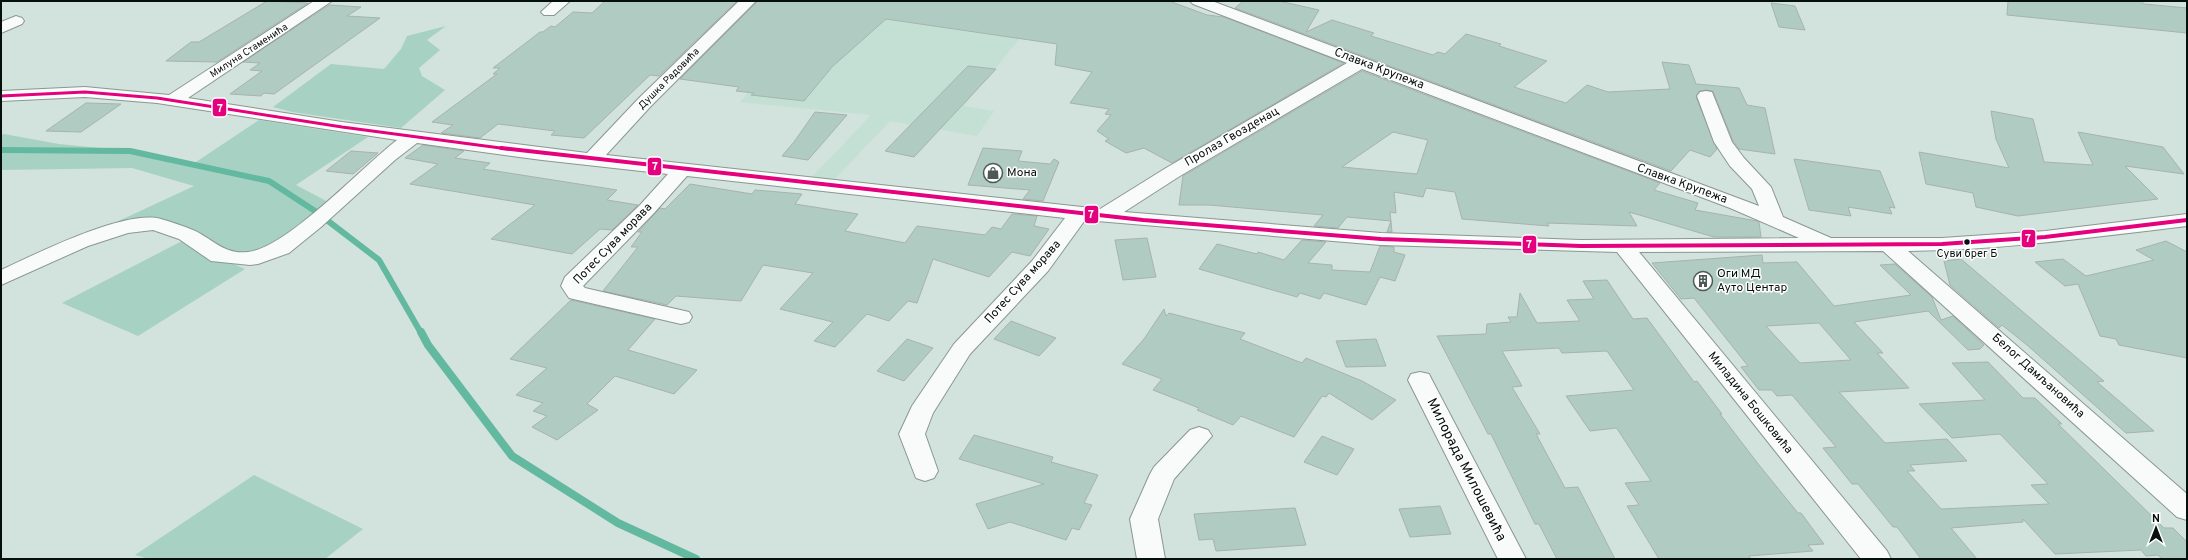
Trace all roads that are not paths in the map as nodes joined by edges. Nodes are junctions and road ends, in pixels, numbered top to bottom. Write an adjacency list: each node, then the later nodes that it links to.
1 (324, 1): 11 (street, Милуна Стаменића)
2 (562, 1): 5 (street)
3 (748, 1): 13 (street, Душка Радовића)
4 (1198, 1): 8 (street, Славка Крупежа)
5 (549, 12)
6 (16, 20): 7 (street)
7 (1, 28)
8 (1361, 62): 16 (street, Пролаз Гвозденац); 17 (street, Славка Крупежа)
9 (1, 96): 11 (street)
10 (1706, 96): 17 (street)
11 (173, 100): 12 (street)
12 (413, 137): 13 (street); 22 (street)
13 (592, 159): 14 (street)
14 (683, 168): 15 (street); 23 (street, Потес Сува морава)
15 (1080, 212): 16 (street); 26 (street, Потес Сува морава)
16 (1105, 215): 21 (street)
17 (1774, 219): 19 (street, Славка Крупежа)
18 (2187, 220): 20 (street, Славка Крупежа)
19 (1827, 243): 20 (street, Славка Крупежа); 21 (street)
20 (1887, 243): 27 (street, Белог Дамљановића)
21 (1623, 246): 30 (street, Миладина Бошковића)
22 (1, 278)
23 (681, 316)
24 (1420, 380): 29 (street, Милорада Милошевића)
25 (1199, 436): 28 (street)
26 (925, 471)
27 (2187, 510)
28 (1151, 559)
29 (1512, 559)
30 (1877, 559)

